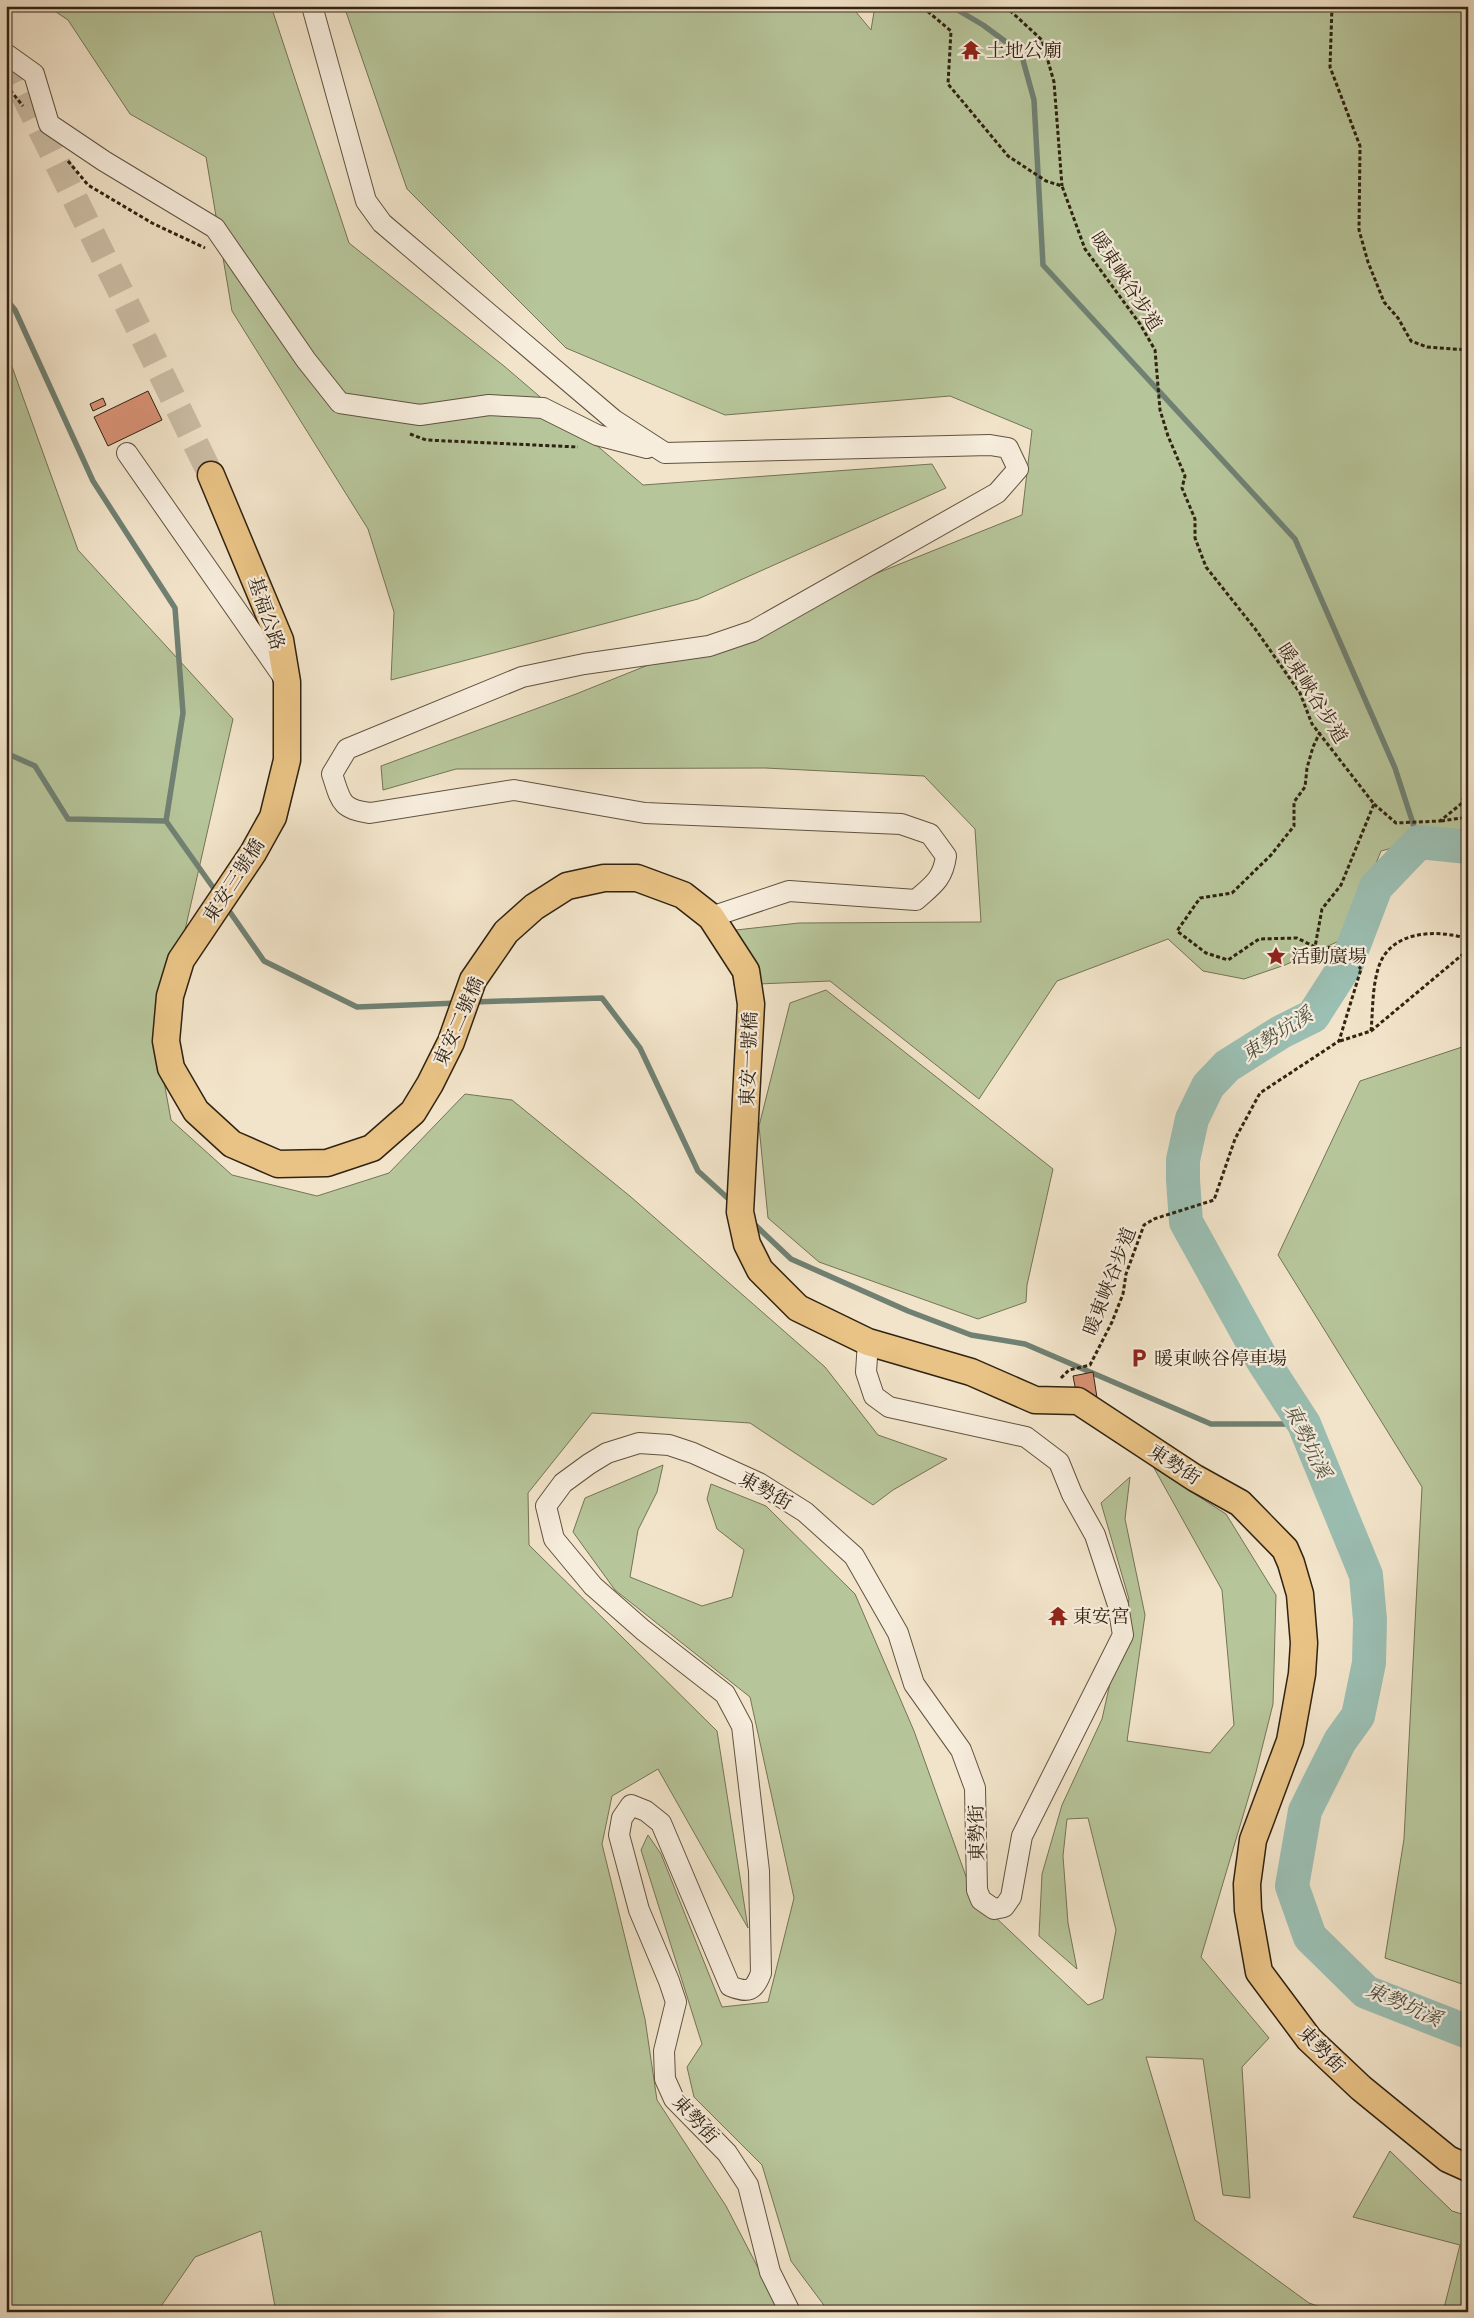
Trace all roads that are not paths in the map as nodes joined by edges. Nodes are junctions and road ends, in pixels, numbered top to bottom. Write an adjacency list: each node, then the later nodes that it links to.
1 (312, 6): 4 (street)
2 (6, 54): 4 (street)
3 (127, 453): 6 (street)
4 (665, 453): 8 (street)
5 (211, 475): 6 (main road, 基福公路)
6 (287, 682): 7 (main road, 基福公路)
7 (287, 760): 9 (main road, 東安三號橋)
8 (712, 917): 9 (main road, 東安二號橋); 10 (main road, 東安一號橋)
9 (413, 1112)
10 (868, 1342): 11 (main road, 東勢街); 12 (street, 東勢街)
11 (1468, 2168)
12 (790, 2312)

